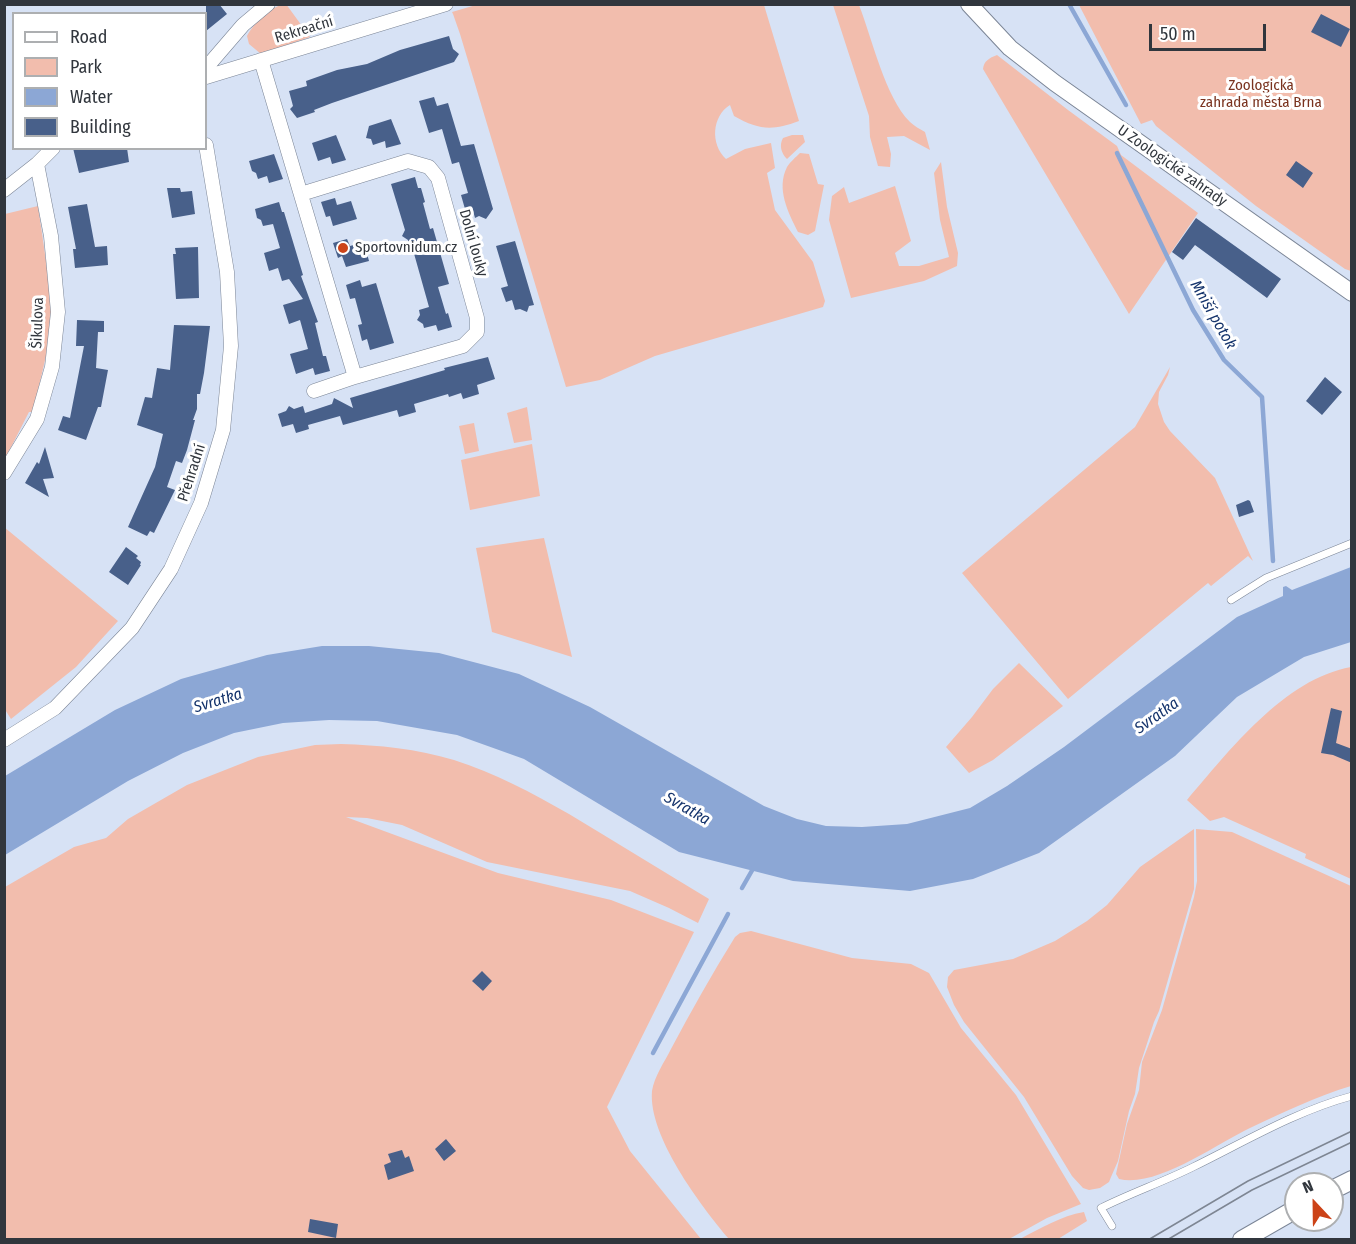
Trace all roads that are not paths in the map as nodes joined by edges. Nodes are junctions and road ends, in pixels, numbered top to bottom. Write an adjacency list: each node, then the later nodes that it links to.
1 (268, 4): 5 (street)
2 (446, 4): 4 (street, Rekreační)
3 (969, 4): 12 (street, U Zoologické zahrady)
4 (261, 60): 6 (street, Rekreační); 11 (street)
5 (207, 67)
6 (207, 77)
7 (50, 150): 9 (street)
8 (207, 150): 18 (street, Přehradní)
9 (37, 164): 10 (street); 15 (street, Šikulova)
10 (4, 190)
11 (301, 194): 13 (street); 13 (street, Dolní louky)
12 (1352, 293)
13 (355, 377): 14 (street, Dolní louky)
14 (314, 391)
15 (4, 473)
16 (1352, 543): 17 (lane)
17 (1231, 600)
18 (4, 740)
19 (1352, 1096): 21 (lane)
20 (1284, 1216): 22 (main road)
21 (1112, 1226)
22 (1242, 1239)

